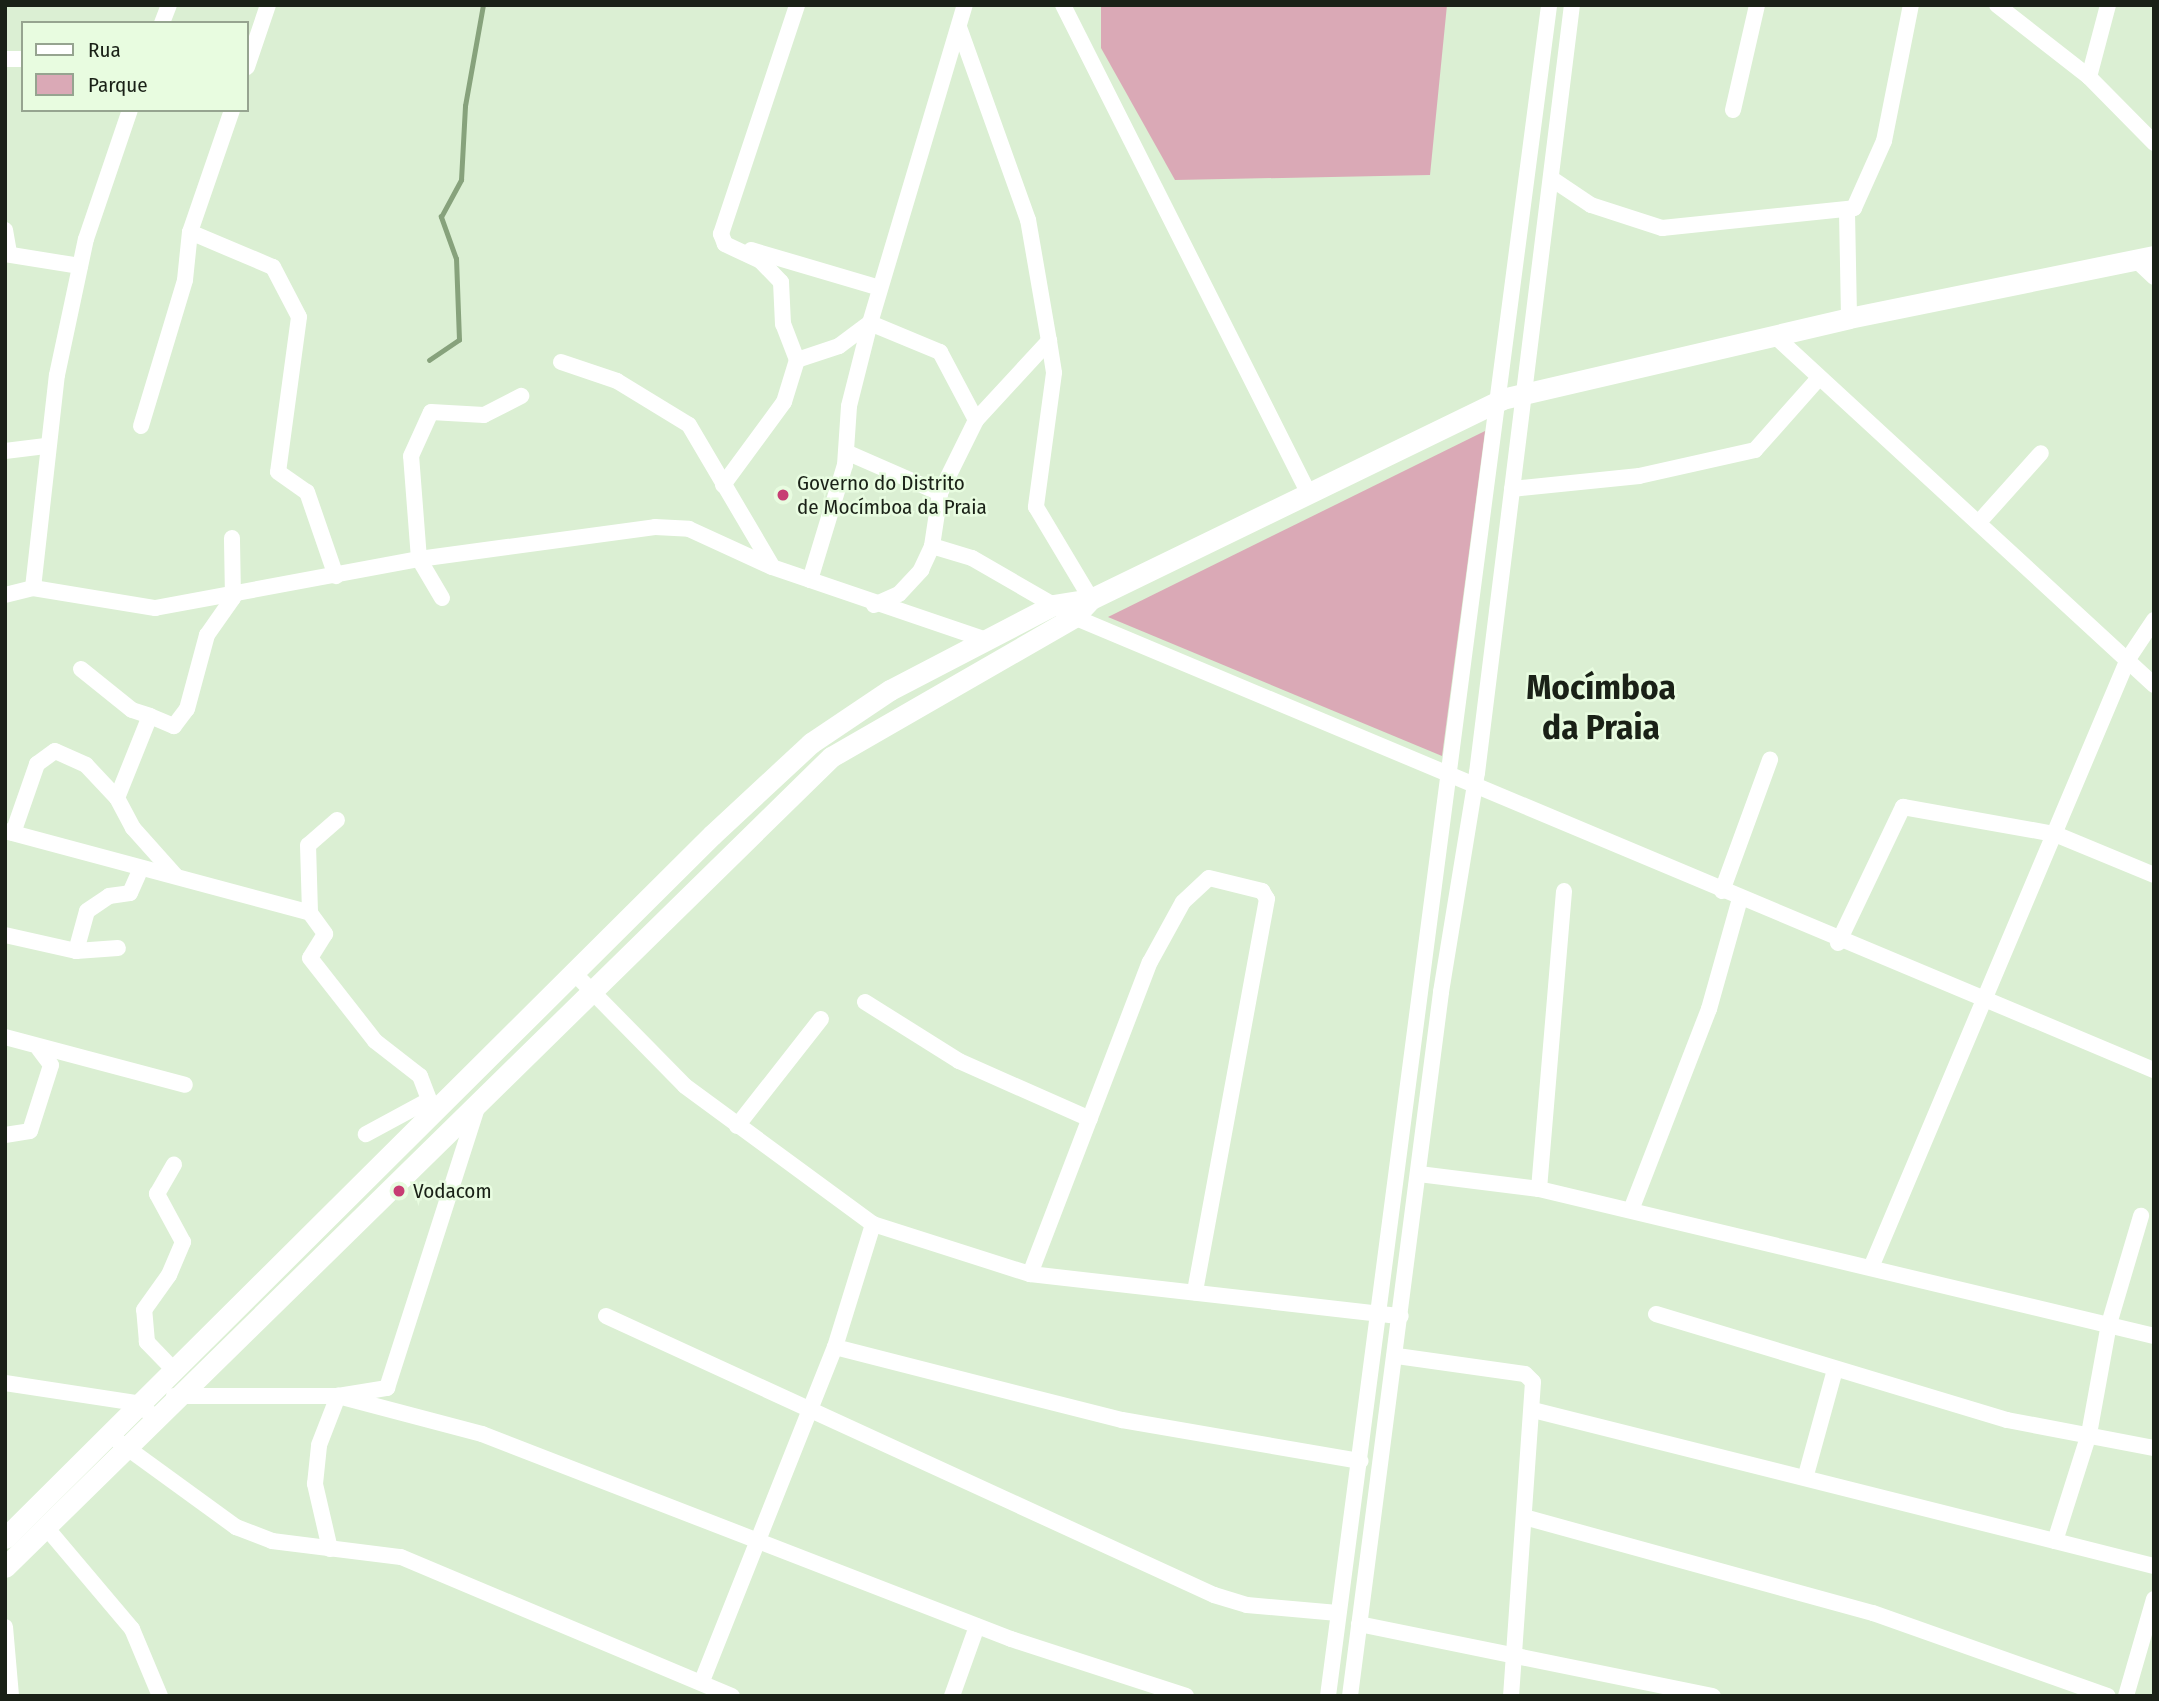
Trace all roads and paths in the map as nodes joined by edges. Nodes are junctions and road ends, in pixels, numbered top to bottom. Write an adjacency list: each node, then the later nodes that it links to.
1 (268, 5): 12 (street)
2 (797, 5): 24 (street)
3 (965, 5): 11 (street)
4 (1063, 5): 48 (street)
5 (1549, 5): 19 (street)
6 (1572, 5): 18 (street)
7 (1757, 5): 14 (street)
8 (1911, 5): 21 (street)
9 (1997, 5): 13 (street)
10 (2108, 5): 13 (street)
11 (959, 27): 29 (street); 33 (street)
12 (248, 64)
13 (2089, 77): 17 (street)
14 (1733, 110)
15 (129, 112): 27 (street)
16 (231, 112): 23 (street)
17 (2154, 143)
18 (1552, 179): 20 (street); 21 (street)
19 (1526, 198): 20 (street); 39 (street)
20 (1549, 200): 37 (street)
21 (1847, 212): 30 (street)
22 (5, 230): 25 (street)
23 (190, 232): 41 (street); 55 (street)
24 (725, 244): 29 (street); 34 (street)
25 (7, 253): 27 (street)
26 (2145, 258): 28 (street); 30 (street)
27 (80, 266): 42 (street)
28 (2154, 277)
29 (880, 288): 31 (street)
30 (1849, 318): 32 (street)
31 (870, 323): 34 (street); 40 (street); 44 (street)
32 (1776, 337): 36 (street); 37 (street)
33 (1049, 341): 40 (street); 61 (street)
34 (797, 359): 46 (street)
35 (561, 362): 46 (street)
36 (1819, 378): 47 (street); 50 (street)
37 (1525, 394): 39 (street); 47 (street)
38 (521, 396): 53 (street)
39 (1502, 399): 48 (street); 72 (street)
40 (976, 419): 49 (street)
41 (141, 426)
42 (46, 446): 43 (street); 57 (street)
43 (5, 452)
44 (846, 452): 49 (street); 56 (street)
45 (2041, 453): 50 (street)
46 (723, 485): 54 (street)
47 (1512, 489): 73 (street)
48 (1307, 490): 61 (street)
49 (940, 493): 52 (street)
50 (1980, 521): 67 (street)
51 (232, 538): 59 (street)
52 (932, 547): 62 (street); 63 (street)
53 (419, 559): 54 (street); 55 (street); 60 (street)
54 (772, 567): 56 (street)
55 (336, 576): 59 (street)
56 (810, 580): 62 (street)
57 (33, 588): 58 (street); 59 (street)
58 (5, 595)
59 (233, 598): 70 (street)
60 (442, 598)
61 (1091, 599): 63 (street); 64 (street)
62 (874, 605): 66 (street)
63 (1053, 605): 64 (street); 66 (street)
64 (1074, 617): 72 (street); 90 (street)
65 (2154, 620): 67 (street)
66 (983, 639): 89 (street)
67 (2128, 659): 69 (street); 77 (street)
68 (81, 669): 70 (street)
69 (2154, 685)
70 (150, 716): 74 (street)
71 (1770, 760): 82 (street)
72 (1447, 777): 73 (street); 94 (street)
73 (1475, 787): 82 (street); 95 (street)
74 (117, 798): 76 (street); 79 (street)
75 (337, 820): 84 (street)
76 (9, 832): 78 (street)
77 (2055, 834): 80 (street); 86 (street); 91 (street)
78 (141, 868): 79 (street); 88 (street)
79 (175, 875): 84 (street)
80 (2154, 875)
81 (1564, 891): 107 (street)
82 (1722, 891): 83 (street)
83 (1740, 899): 86 (street); 108 (street)
84 (310, 913): 103 (street)
85 (5, 935): 88 (street)
86 (1838, 943): 91 (street)
87 (118, 948): 88 (street)
88 (76, 951)
89 (574, 973): 90 (street); 122 (street)
90 (591, 990): 100 (street); 102 (street)
91 (1981, 1001): 98 (street); 111 (street)
92 (864, 1002): 101 (street)
93 (821, 1019): 102 (street)
94 (1412, 1027): 95 (street); 114 (street)
95 (1437, 1030): 106 (street)
96 (5, 1037): 97 (street)
97 (38, 1049): 99 (street); 104 (street)
98 (2154, 1070)
99 (185, 1085)
100 (480, 1097): 125 (street); 126 (street)
101 (1090, 1119): 112 (street); 113 (street)
102 (737, 1126): 110 (street)
103 (366, 1133)
104 (5, 1135)
105 (174, 1164): 122 (street)
106 (1419, 1174): 107 (street); 117 (street)
107 (1539, 1189): 108 (street)
108 (1631, 1210): 111 (street)
109 (2141, 1216): 118 (street)
110 (873, 1224): 112 (street); 120 (street)
111 (1872, 1265): 118 (street)
112 (1030, 1274): 113 (street)
113 (1195, 1292): 114 (street)
114 (1377, 1313): 117 (street); 134 (street)
115 (1656, 1314): 123 (street)
116 (606, 1316): 129 (street)
117 (1401, 1316): 121 (street)
118 (2109, 1324): 119 (street); 131 (street)
119 (2154, 1336)
120 (835, 1347): 129 (street); 134 (street)
121 (1397, 1356): 128 (street); 146 (street)
122 (171, 1367): 127 (street)
123 (1835, 1370): 131 (street); 135 (street)
124 (5, 1382): 127 (street)
125 (173, 1396): 126 (street); 130 (street)
126 (338, 1396): 139 (street); 141 (street)
127 (135, 1403): 130 (street); 132 (street)
128 (1533, 1410): 135 (street); 136 (street)
129 (807, 1413): 139 (street); 145 (street)
130 (154, 1416): 132 (street)
131 (2089, 1434): 133 (street); 140 (street)
132 (116, 1440): 137 (street); 138 (street); 141 (street)
133 (2154, 1448)
134 (1360, 1461): 145 (street)
135 (1806, 1475): 140 (street)
136 (1524, 1517): 149 (street); 160 (street)
137 (45, 1527): 143 (street); 152 (street)
138 (5, 1538)
139 (757, 1538): 147 (street); 150 (street)
140 (2055, 1541): 142 (street)
141 (330, 1549): 150 (street)
142 (2154, 1566)
143 (5, 1567)
144 (2154, 1599): 161 (street)
145 (1338, 1613): 156 (street)
146 (1359, 1624): 149 (street); 157 (street)
147 (977, 1626): 154 (street); 155 (street)
148 (5, 1627): 151 (street)
149 (1514, 1656): 158 (street); 159 (street)
150 (702, 1681): 153 (street)
151 (11, 1696)
152 (160, 1696)
153 (733, 1696)
154 (952, 1696)
155 (1186, 1696)
156 (1328, 1696)
157 (1350, 1696)
158 (1511, 1696)
159 (1713, 1696)
160 (2108, 1696)
161 (2126, 1696)

